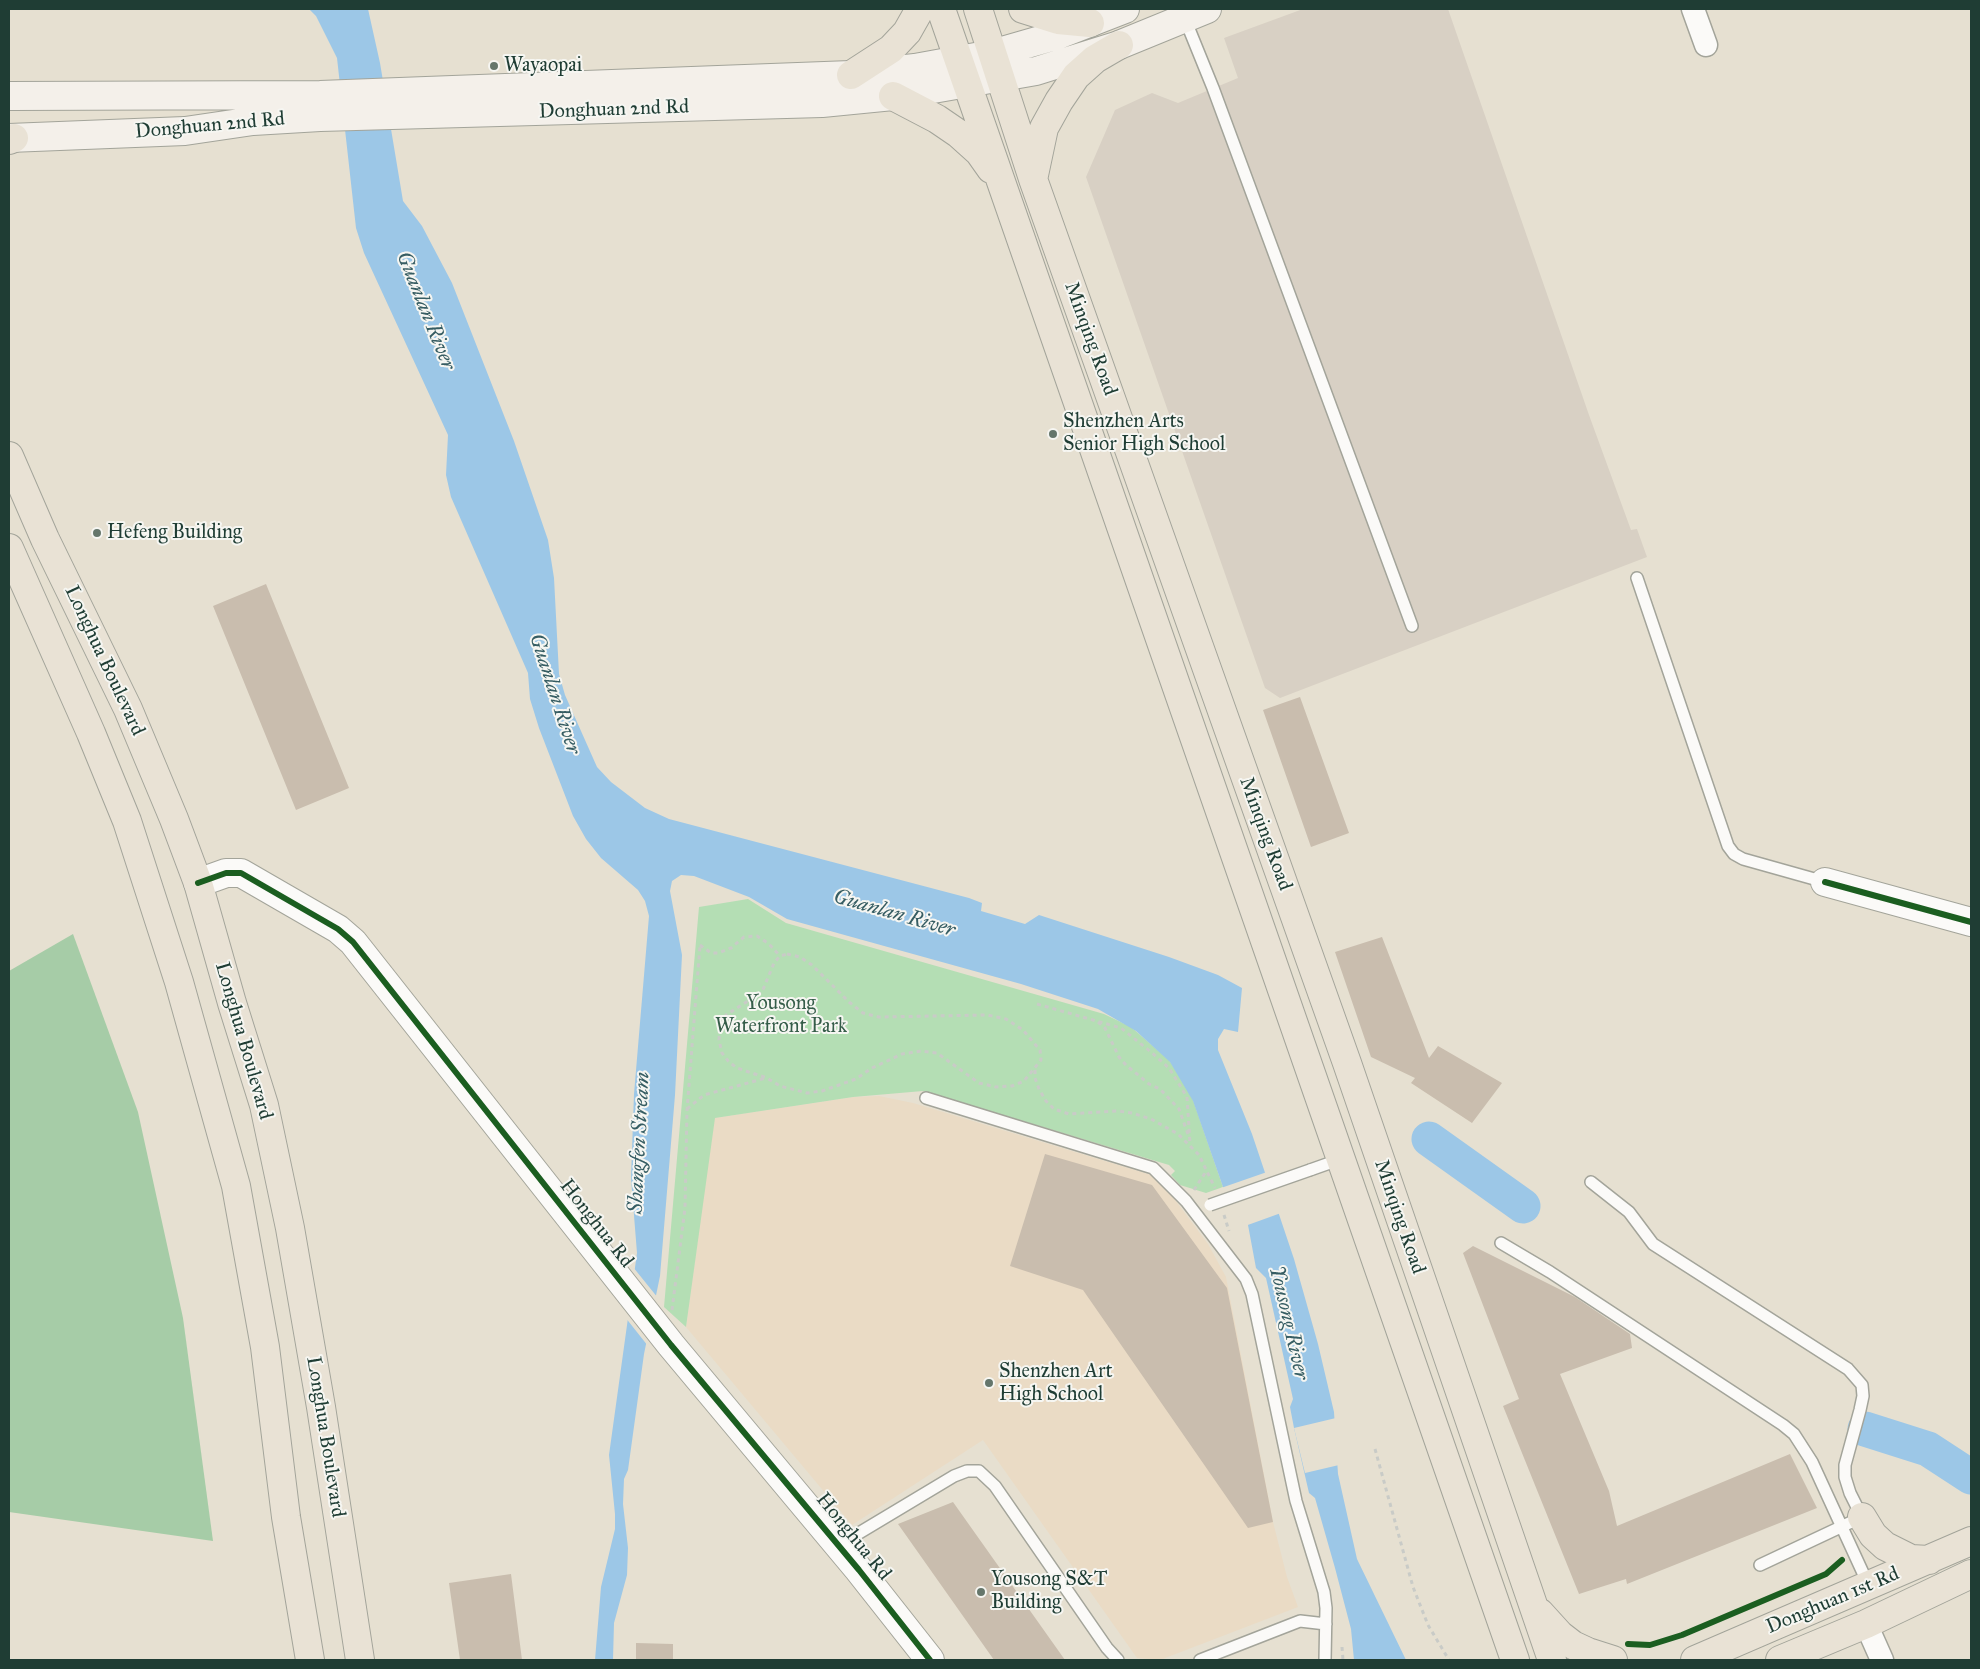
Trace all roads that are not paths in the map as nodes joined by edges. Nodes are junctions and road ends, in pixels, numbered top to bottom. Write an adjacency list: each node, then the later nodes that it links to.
1 (920, 9): 13 (main road)
2 (941, 9): 12 (main road, Minqing Road)
3 (978, 9): 11 (main road, Minqing Road)
4 (1023, 9): 8 (main road)
5 (1125, 9): 8 (main road, Donghuan 2nd Rd)
6 (1693, 9): 10 (street)
7 (1196, 14): 9 (main road, Donghuan 2nd Rd); 24 (lane)
8 (1090, 23): 11 (main road, Donghuan 2nd Rd)
9 (1119, 45): 11 (main road, Donghuan 2nd Rd); 19 (main road)
10 (1706, 45)
11 (996, 65): 12 (main road, Donghuan 2nd Rd); 19 (main road, Minqing Road)
12 (963, 72): 13 (main road, Donghuan 2nd Rd); 15 (main road, Donghuan 2nd Rd); 20 (main road, Minqing Road)
13 (851, 75): 16 (main road, Donghuan 2nd Rd)
14 (9, 96): 17 (main road, Donghuan 2nd Rd)
15 (893, 96): 16 (main road, Donghuan 2nd Rd); 20 (main road)
16 (431, 104): 17 (main road, Donghuan 2nd Rd)
17 (320, 106): 18 (main road, Donghuan 2nd Rd)
18 (11, 138)
19 (1034, 179): 40 (main road, Minqing Road)
20 (1002, 182): 29 (main road, Minqing Road)
21 (9, 456): 26 (main road, Longhua Boulevard)
22 (9, 548): 45 (main road, Longhua Boulevard)
23 (1636, 578): 25 (lane)
24 (1412, 626)
25 (1825, 882): 27 (street)
26 (198, 883): 35 (street, Honghua Rd); 46 (main road, Longhua Boulevard)
27 (1971, 922)
28 (926, 1098): 31 (lane)
29 (1341, 1159): 31 (lane, bridge); 41 (main road, Minqing Road)
30 (1591, 1182): 33 (lane)
31 (1194, 1218): 42 (lane)
32 (1500, 1243): 33 (lane)
33 (1852, 1522): 36 (main road); 37 (lane); 39 (lane)
34 (1969, 1542): 36 (main road, Donghuan 1st Rd)
35 (839, 1545): 47 (street, Honghua Rd); 48 (lane)
36 (1928, 1560): 39 (main road, Donghuan 1st Rd)
37 (1760, 1565)
38 (1971, 1574): 43 (main road, Donghuan 1st Rd)
39 (1868, 1586): 44 (main road, Donghuan 1st Rd)
40 (1532, 1600): 53 (main road, Minqing Road); 54 (main road)
41 (1500, 1615): 51 (main road); 52 (main road, Minqing Road)
42 (1326, 1624): 49 (lane); 50 (lane)
43 (1866, 1624): 55 (main road, Donghuan 1st Rd); 56 (street)
44 (1694, 1659)
45 (310, 1660)
46 (360, 1660)
47 (930, 1660)
48 (1118, 1660)
49 (1200, 1660)
50 (1325, 1660)
51 (1500, 1660)
52 (1515, 1660)
53 (1552, 1660)
54 (1613, 1660)
55 (1780, 1660)
56 (1882, 1660)

